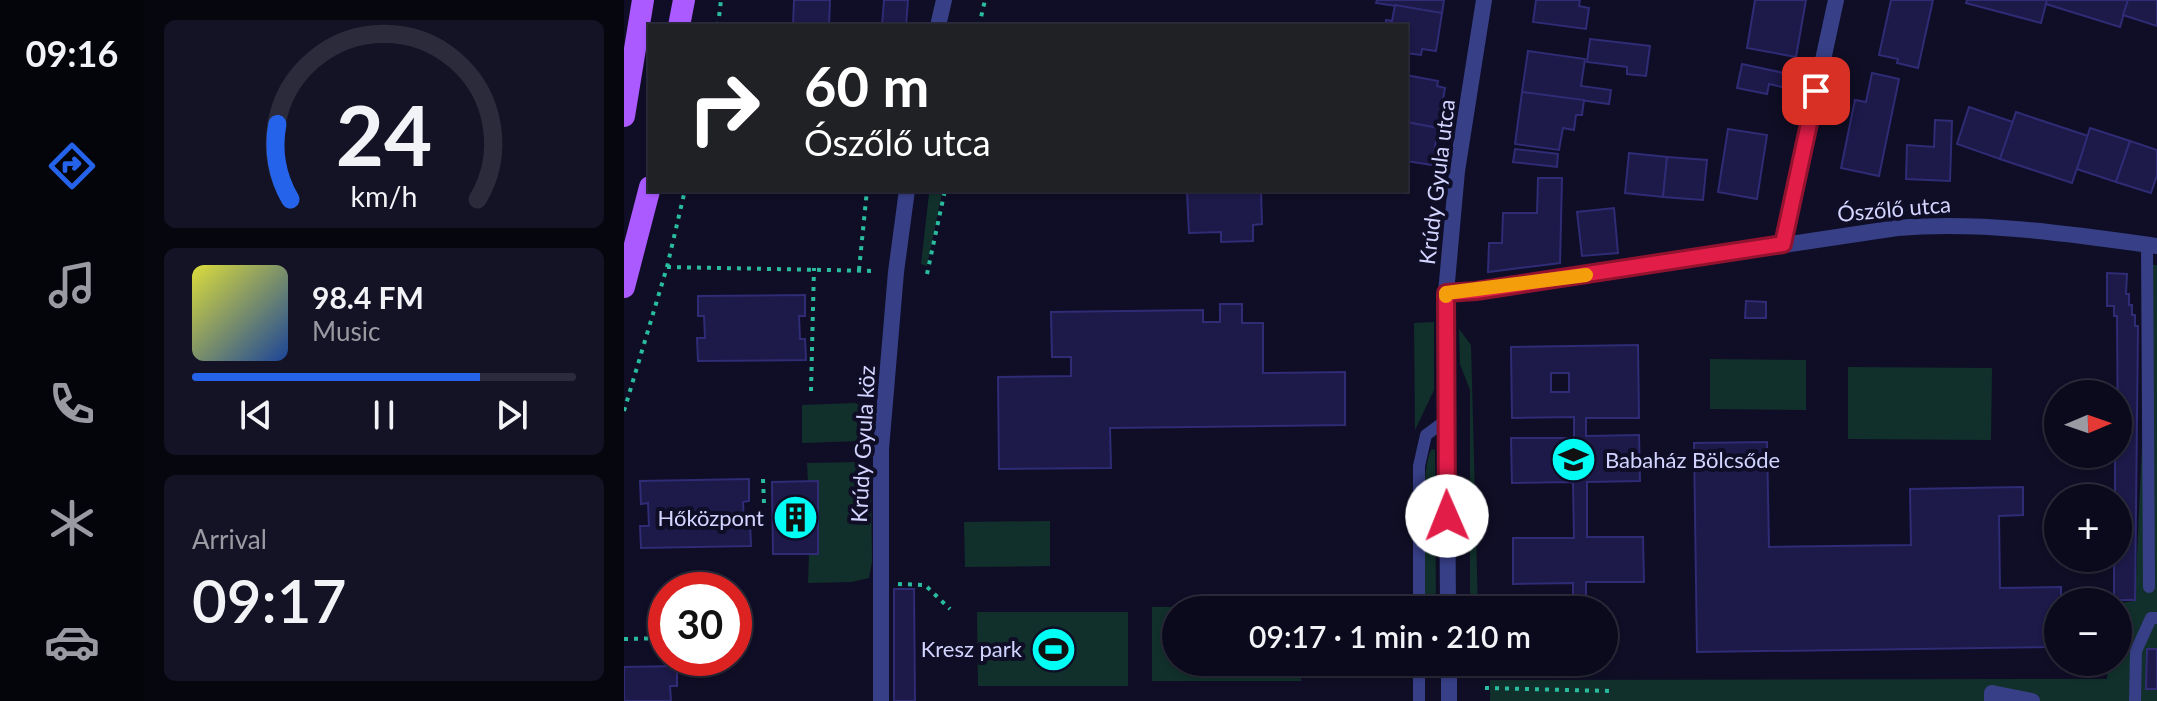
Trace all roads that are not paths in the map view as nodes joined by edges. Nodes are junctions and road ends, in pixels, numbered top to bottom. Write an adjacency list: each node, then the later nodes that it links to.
1 (643, 0): 8 (main road)
2 (684, 0): 6 (main road)
3 (944, 0): 7 (street)
4 (1484, 0): 14 (street, Krúdy Gyula utca)
5 (1836, 0): 11 (street)
6 (679, 24)
7 (938, 24)
8 (624, 116)
9 (649, 192): 13 (main road)
10 (907, 192): 24 (street, Krúdy Gyula köz)
11 (1783, 244): 12 (street, Ószőlő utca); 14 (street, Ószőlő utca)
12 (2152, 245): 15 (lane)
13 (624, 287)
14 (1446, 293): 16 (street, Krúdy Gyula utca)
15 (2152, 316): 17 (lane)
16 (1445, 421): 19 (lane); 20 (street, Krúdy Gyula utca)
17 (2154, 537): 18 (lane)
18 (2149, 587)
19 (1419, 596)
20 (1448, 596)
21 (2157, 618): 29 (lane)
22 (1419, 676): 25 (lane)
23 (1449, 676): 26 (street)
24 (881, 701)
25 (1419, 701)
26 (1449, 701)
27 (1992, 701): 28 (street)
28 (2032, 701)
29 (2135, 701)

